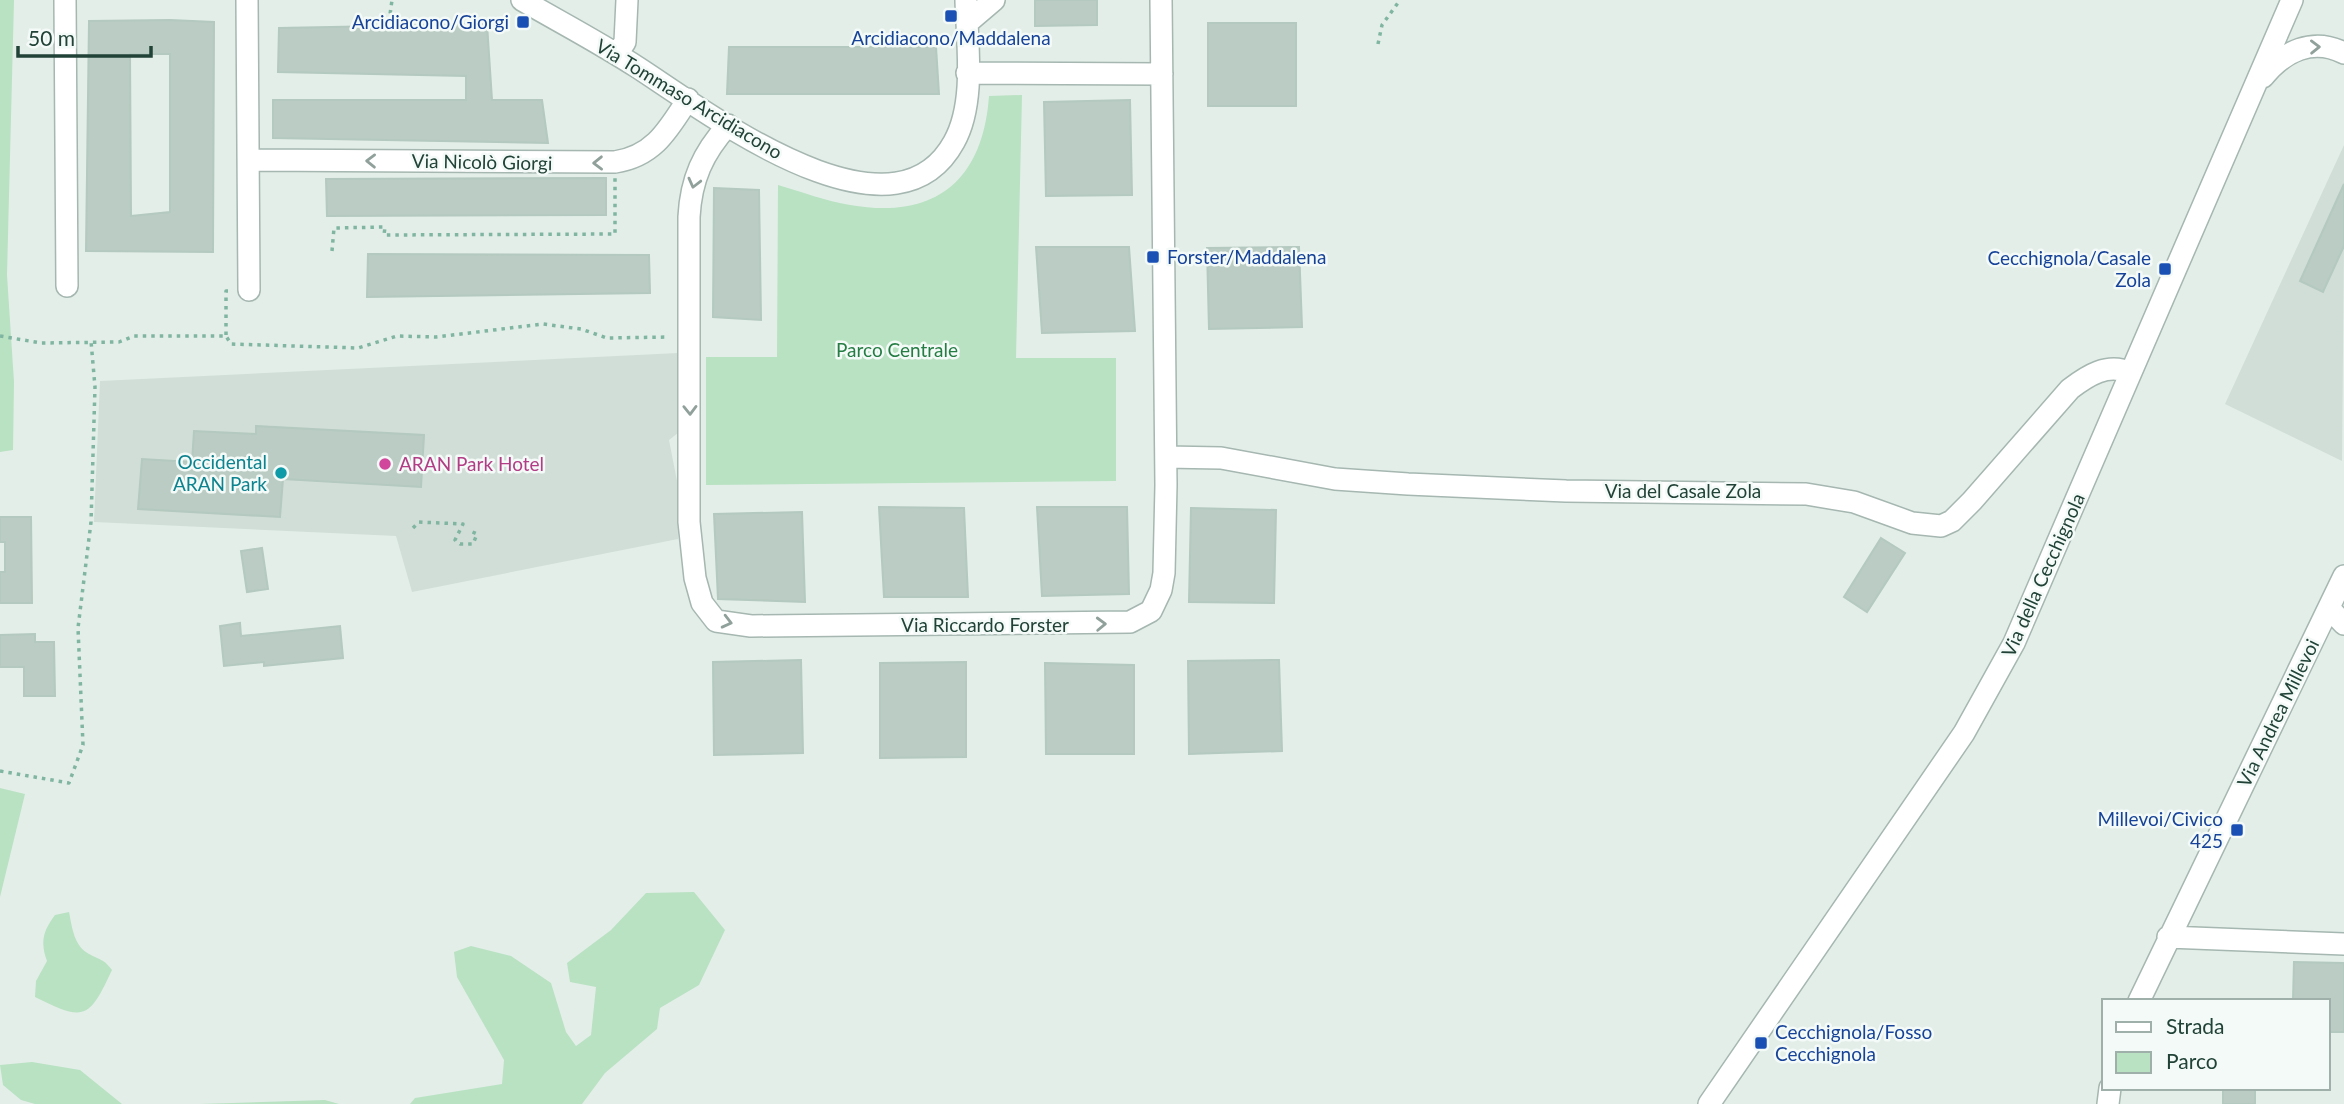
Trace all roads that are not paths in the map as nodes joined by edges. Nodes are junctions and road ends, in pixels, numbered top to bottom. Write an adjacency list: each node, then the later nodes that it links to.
1 (65, 0): 18 (street)
2 (247, 0): 17 (street)
3 (522, 0): 11 (street, Via Tommaso Arcidiacono)
4 (627, 0): 11 (street)
5 (966, 0): 9 (street, Via Tommaso Arcidiacono)
6 (994, 0): 9 (street)
7 (1161, 0): 13 (street, Via Riccardo Forster)
8 (2292, 0): 14 (street, Via della Cecchignola)
9 (967, 23): 12 (street, Via Tommaso Arcidiacono)
10 (2344, 53): 14 (street, one-way to 10)
11 (617, 54): 15 (street, Via Tommaso Arcidiacono)
12 (967, 74): 13 (street); 16 (street, Via Tommaso Arcidiacono)
13 (1162, 74): 21 (street, Via Riccardo Forster)
14 (2253, 89): 20 (street, Via della Cecchignola)
15 (688, 99): 16 (street, Via Tommaso Arcidiacono); 17 (street, Via Nicolò Giorgi, one-way to 17)
16 (727, 125): 21 (street, Via Riccardo Forster, one-way to 21)
17 (249, 160): 19 (street)
18 (67, 286)
19 (241, 292)
20 (2130, 373): 21 (street, Via del Casale Zola); 28 (street, Via della Cecchignola)
21 (1166, 457)
22 (2343, 580): 23 (street, Via Andrea Millevoi)
23 (2329, 608): 24 (street); 25 (street, Via Andrea Millevoi)
24 (2344, 624)
25 (2168, 937): 26 (street); 27 (street, Via Andrea Millevoi)
26 (2344, 944)
27 (2140, 999)
28 (1709, 1104)

